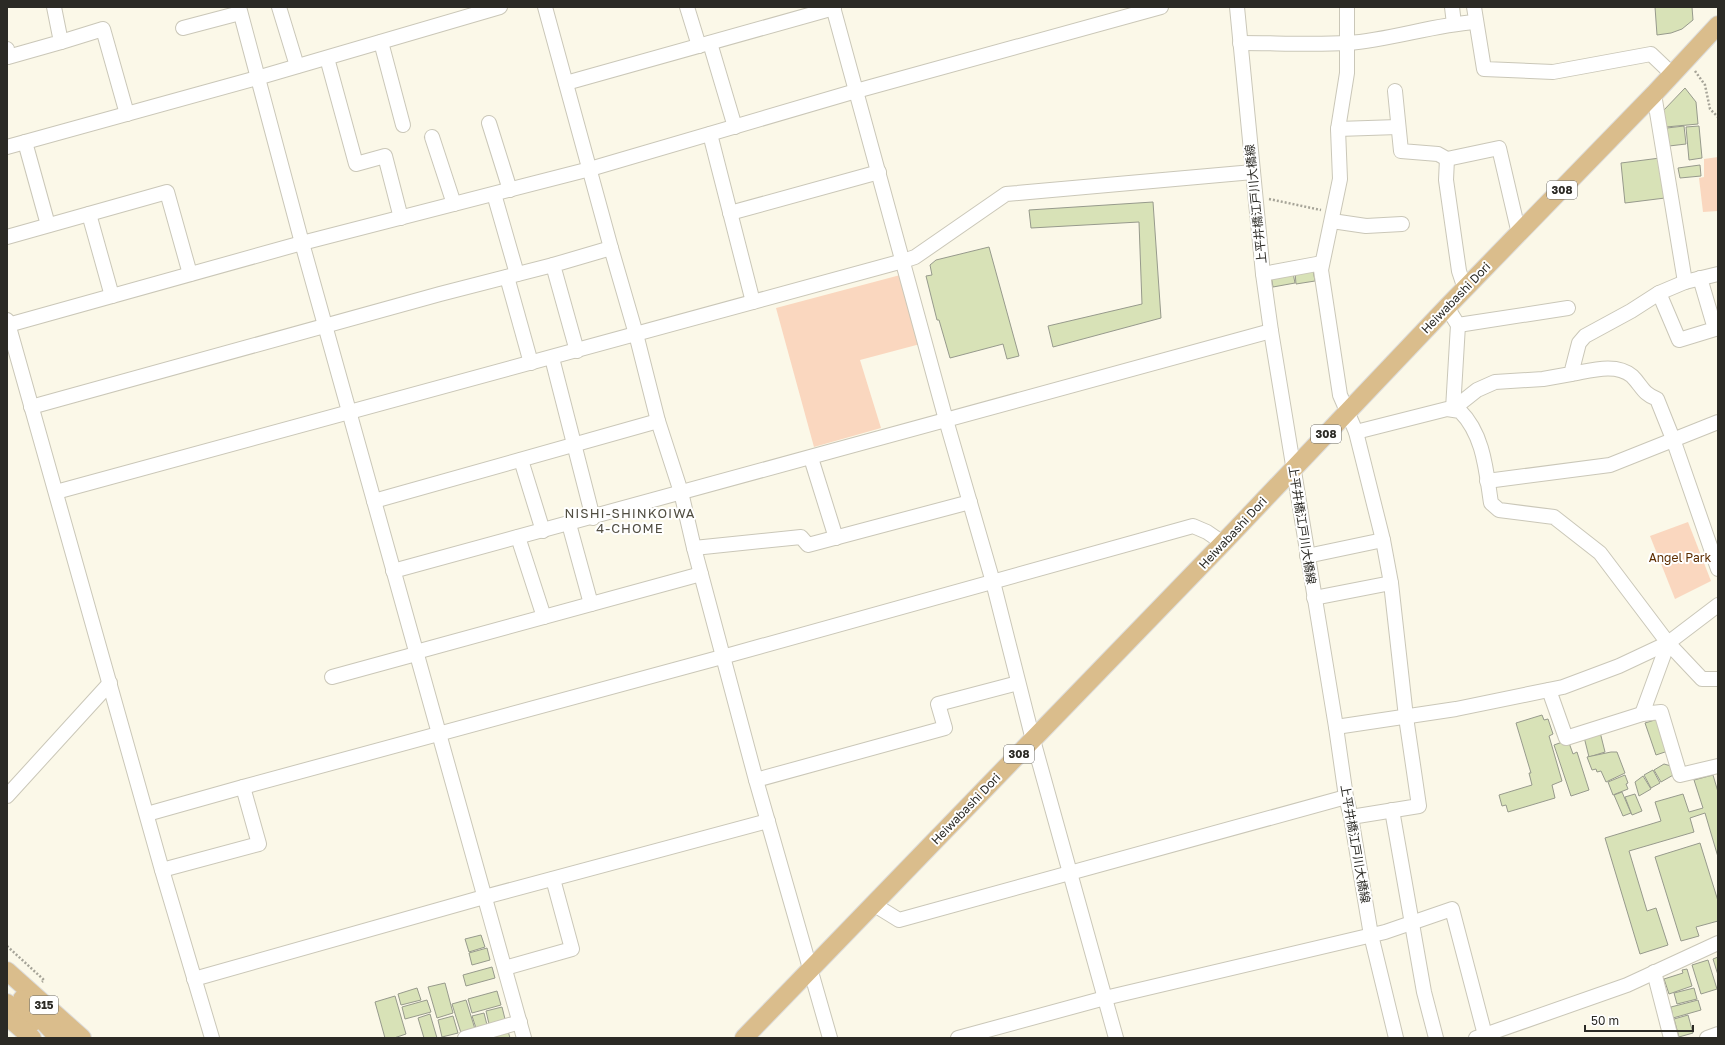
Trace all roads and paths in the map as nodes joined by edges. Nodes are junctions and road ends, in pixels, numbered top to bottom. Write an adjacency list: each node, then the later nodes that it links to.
1 (54, 7): 17 (street)
2 (279, 7): 24 (street)
3 (500, 7): 18 (street)
4 (545, 7): 28 (street)
5 (687, 7): 20 (street)
6 (1161, 7): 29 (street)
7 (1236, 7): 21 (street, 上平井橋江戸川大橋線)
8 (1347, 7): 19 (street)
9 (1452, 7): 14 (street)
10 (1474, 7): 13 (street)
11 (833, 8): 20 (street); 29 (street)
12 (240, 10): 16 (street); 27 (street)
13 (1475, 22): 14 (street); 26 (street)
14 (1454, 24): 19 (street)
15 (1718, 25): 26 (main road, Heiwabashi Dori / 308)
16 (183, 28)
17 (61, 42): 22 (street); 32 (street)
18 (380, 42): 23 (street); 35 (street)
19 (1348, 43): 21 (street); 38 (street)
20 (704, 44): 28 (street); 36 (street)
21 (1240, 44): 46 (street, 上平井橋江戸川大橋線)
22 (8, 54)
23 (327, 58): 24 (street); 54 (street)
24 (297, 66): 27 (street)
25 (1695, 71): 33 (path)
26 (1672, 74): 31 (main road, Heiwabashi Dori / 308)
27 (257, 78): 32 (street); 59 (street)
28 (566, 83): 44 (street)
29 (856, 91): 36 (street); 45 (street)
30 (1395, 91): 37 (street)
31 (1654, 94): 57 (main road, Heiwabashi Dori / 308); 69 (street)
32 (127, 114): 41 (street)
33 (1718, 117)
34 (489, 123): 47 (street)
35 (403, 125)
36 (735, 127): 39 (street)
37 (1398, 127): 38 (street); 43 (street)
38 (1338, 129): 53 (street)
39 (710, 134): 44 (street); 51 (street)
40 (432, 137): 50 (street)
41 (25, 142): 42 (street); 56 (street)
42 (7, 147)
43 (1447, 159): 57 (street); 70 (street)
44 (590, 169): 47 (street); 60 (street)
45 (879, 172): 51 (street); 61 (street)
46 (1253, 172): 49 (street, 上平井橋江戸川大橋線); 61 (street)
47 (510, 190): 48 (street)
48 (494, 194): 50 (street); 67 (street)
49 (1255, 196): 53 (path); 65 (street, 上平井橋江戸川大橋線)
50 (454, 204): 54 (street)
51 (730, 213): 73 (street)
52 (89, 214): 56 (street); 64 (street); 72 (street)
53 (1333, 216): 55 (street); 62 (street)
54 (401, 218): 59 (street)
55 (1402, 224)
56 (48, 225): 58 (street)
57 (1519, 234): 70 (main road, Heiwabashi Dori / 308)
58 (7, 237)
59 (302, 243): 64 (street); 77 (street)
60 (611, 248): 63 (street); 80 (street)
61 (903, 261): 73 (street); 89 (street)
62 (1322, 263): 65 (street); 88 (street)
63 (553, 265): 67 (street); 81 (street)
64 (190, 274): 72 (street)
65 (1263, 274): 79 (street, 上平井橋江戸川大橋線)
66 (1718, 274): 68 (street)
67 (512, 276): 77 (street); 83 (street)
68 (1700, 278): 69 (street); 71 (street)
69 (1685, 282): 71 (street)
70 (1465, 289): 74 (main road, Heiwabashi Dori / 308)
71 (1659, 293): 84 (street)
72 (112, 296): 78 (street)
73 (753, 302): 80 (street)
74 (1447, 307): 76 (street); 88 (main road, Heiwabashi Dori / 308)
75 (1568, 308): 76 (street)
76 (1458, 325): 86 (street)
77 (325, 326): 85 (street); 87 (street)
78 (8, 328): 85 (street)
79 (1271, 331): 89 (street); 97 (street, 上平井橋江戸川大橋線)
80 (636, 334): 81 (street); 90 (street)
81 (577, 351): 82 (street)
82 (552, 358): 83 (street); 94 (street)
83 (531, 364): 87 (street)
84 (1571, 374): 86 (street); 93 (street)
85 (32, 407): 99 (street)
86 (1453, 409): 92 (street); 98 (street)
87 (350, 412): 99 (street); 101 (street)
88 (1347, 412): 92 (street); 97 (main road, Heiwabashi Dori / 308)
89 (946, 420): 95 (street); 102 (street)
90 (658, 421): 94 (street); 100 (street)
91 (1718, 422): 93 (street)
92 (1356, 432): 108 (street)
93 (1673, 439): 98 (street); 112 (street)
94 (573, 445): 96 (street); 103 (street)
95 (811, 458): 100 (street); 107 (street)
96 (521, 460): 101 (street); 105 (street)
97 (1293, 469): 109 (main road, Heiwabashi Dori / 308); 111 (street, 上平井橋江戸川大橋線)
98 (1488, 481): 121 (street)
99 (56, 492): 126 (street)
100 (681, 492): 103 (street); 110 (street)
101 (374, 500): 113 (street)
102 (970, 502): 107 (street); 115 (street)
103 (593, 518): 104 (street)
104 (569, 524): 105 (street); 118 (street)
105 (543, 531): 106 (street)
106 (518, 537): 113 (street); 120 (street)
107 (836, 538): 110 (street)
108 (1382, 540): 111 (street); 116 (street)
109 (1223, 543): 115 (street); 133 (main road, Heiwabashi Dori / 308)
110 (694, 548): 114 (street)
111 (1307, 556): 117 (street, 上平井橋江戸川大橋線)
112 (1718, 569)
113 (393, 571): 122 (street)
114 (701, 574): 118 (street); 123 (street)
115 (993, 582): 123 (street); 127 (street)
116 (1391, 583): 117 (street); 130 (street)
117 (1314, 598): 131 (street, 上平井橋江戸川大橋線)
118 (591, 604): 120 (street)
119 (1718, 606): 121 (street)
120 (544, 617): 122 (street)
121 (1668, 643): 125 (street); 128 (street); 129 (street)
122 (416, 653): 124 (street); 132 (street)
123 (724, 657): 132 (street); 135 (street)
124 (332, 677)
125 (1718, 679)
126 (110, 683): 137 (street); 140 (street)
127 (1018, 683): 133 (street); 135 (street)
128 (1549, 690): 129 (street); 130 (street)
129 (1642, 714): 134 (street)
130 (1406, 716): 131 (street); 139 (street)
131 (1336, 728): 138 (street, 上平井橋江戸川大橋線)
132 (439, 735): 136 (street); 146 (street)
133 (1033, 740): 144 (street); 147 (main road, Heiwabashi Dori / 308)
134 (1718, 766)
135 (756, 780): 142 (street)
136 (244, 787): 140 (street); 143 (street)
137 (7, 796)
138 (1346, 797): 141 (street, 上平井橋江戸川大橋線); 144 (street)
139 (1392, 810): 141 (street); 148 (street)
140 (146, 814): 143 (street)
141 (1351, 817): 149 (street, 上平井橋江戸川大橋線)
142 (768, 821): 145 (street); 152 (street)
143 (162, 870): 155 (street)
144 (1071, 873): 147 (street); 157 (street)
145 (553, 879): 146 (street); 151 (street)
146 (485, 897): 151 (street); 155 (street)
147 (873, 904): 152 (main road, Heiwabashi Dori / 308)
148 (1411, 923): 149 (street); 162 (street); 175 (street)
149 (1371, 935): 157 (street); 174 (street, 上平井橋江戸川大橋線)
150 (1718, 943): 154 (street)
151 (505, 968): 160 (street)
152 (811, 969): 170 (main road, Heiwabashi Dori / 308); 171 (street)
153 (7, 971): 166 (main road, 315)
154 (1654, 972): 162 (street); 176 (street)
155 (194, 978): 167 (street)
156 (7, 986): 165 (main road, 315)
157 (1105, 998): 172 (street); 173 (street)
158 (7, 1003): 164 (main road, 315)
159 (7, 1016): 163 (main road, 315)
160 (520, 1022): 168 (street); 169 (street)
161 (1718, 1034): 177 (street)
162 (1480, 1036)
163 (32, 1038)
164 (52, 1038)
165 (59, 1038)
166 (82, 1038)
167 (212, 1038)
168 (465, 1038)
169 (524, 1038)
170 (744, 1038)
171 (830, 1038)
172 (958, 1038)
173 (1116, 1038)
174 (1396, 1038)
175 (1436, 1038)
176 (1671, 1038)
177 (1707, 1038)

